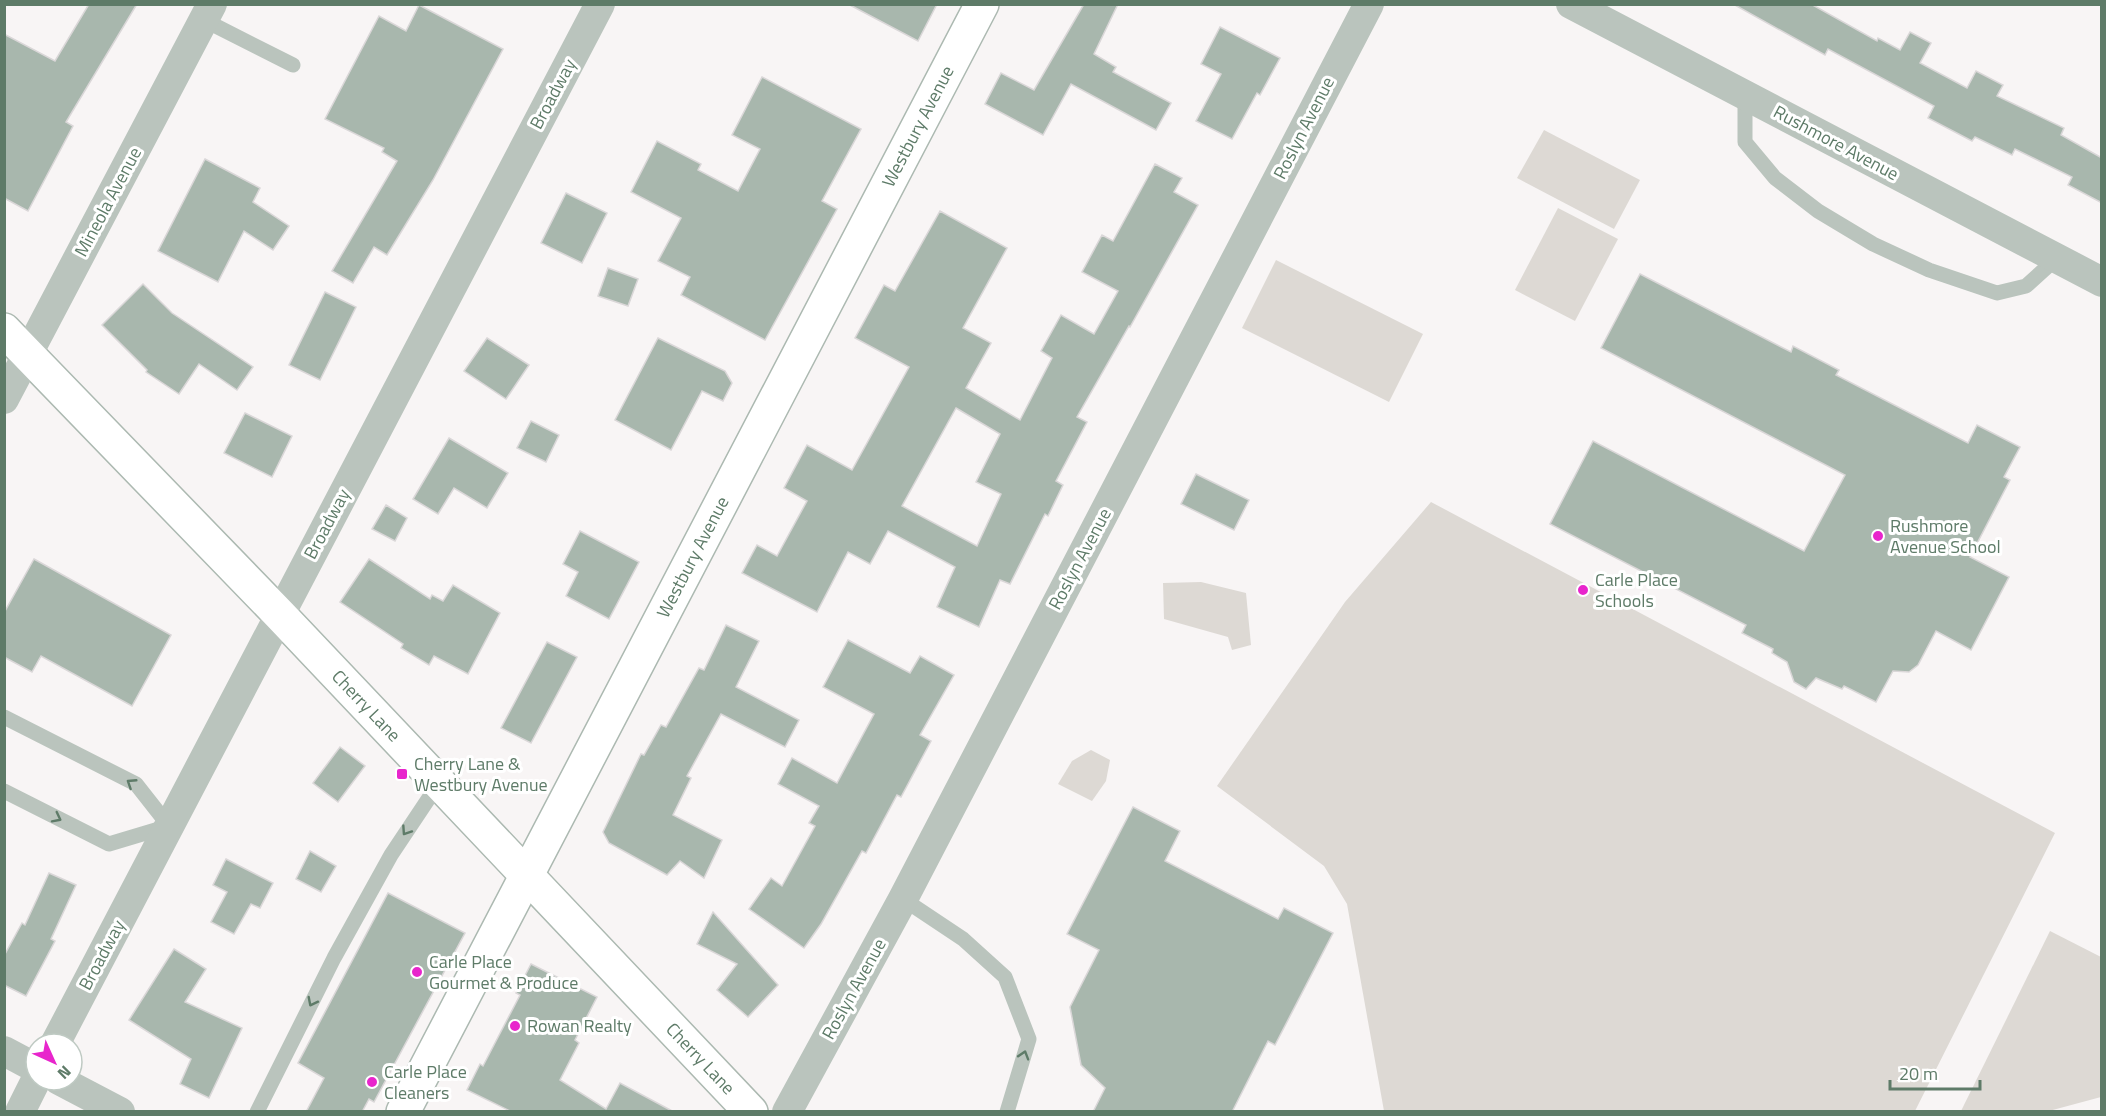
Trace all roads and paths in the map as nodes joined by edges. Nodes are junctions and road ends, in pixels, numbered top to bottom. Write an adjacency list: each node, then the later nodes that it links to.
1 (600, 4): 13 (street, Broadway)
2 (982, 4): 18 (main road, Westbury Avenue)
3 (1369, 4): 19 (street, Roslyn Avenue)
4 (1589, 9): 7 (street, Rushmore Avenue)
5 (208, 12): 6 (lane); 11 (street, Mineola Avenue)
6 (292, 65)
7 (1745, 95): 8 (street, Rushmore Avenue); 8 (lane)
8 (2057, 258): 9 (street, Rushmore Avenue)
9 (2102, 282)
10 (4, 330): 11 (main road, Cherry Lane)
11 (28, 354): 12 (street, Mineola Avenue); 13 (main road, Cherry Lane)
12 (4, 399)
13 (280, 615): 15 (main road, Cherry Lane); 17 (street, Broadway)
14 (4, 717): 17 (lane, one-way to 14)
15 (439, 783): 18 (main road, Cherry Lane); 27 (lane, one-way to 27)
16 (4, 791): 17 (lane, one-way to 17)
17 (169, 826): 20 (street, Broadway)
18 (527, 874): 28 (main road, Westbury Avenue); 29 (main road, Cherry Lane)
19 (903, 899): 30 (street, Roslyn Avenue); 31 (lane, one-way to 19)
20 (61, 1032)
21 (4, 1051): 22 (street)
22 (24, 1062)
23 (30, 1092): 25 (street)
24 (82, 1092): 26 (street)
25 (20, 1112)
26 (120, 1112)
27 (257, 1112)
28 (403, 1112)
29 (751, 1112)
30 (788, 1112)
31 (1007, 1112)

